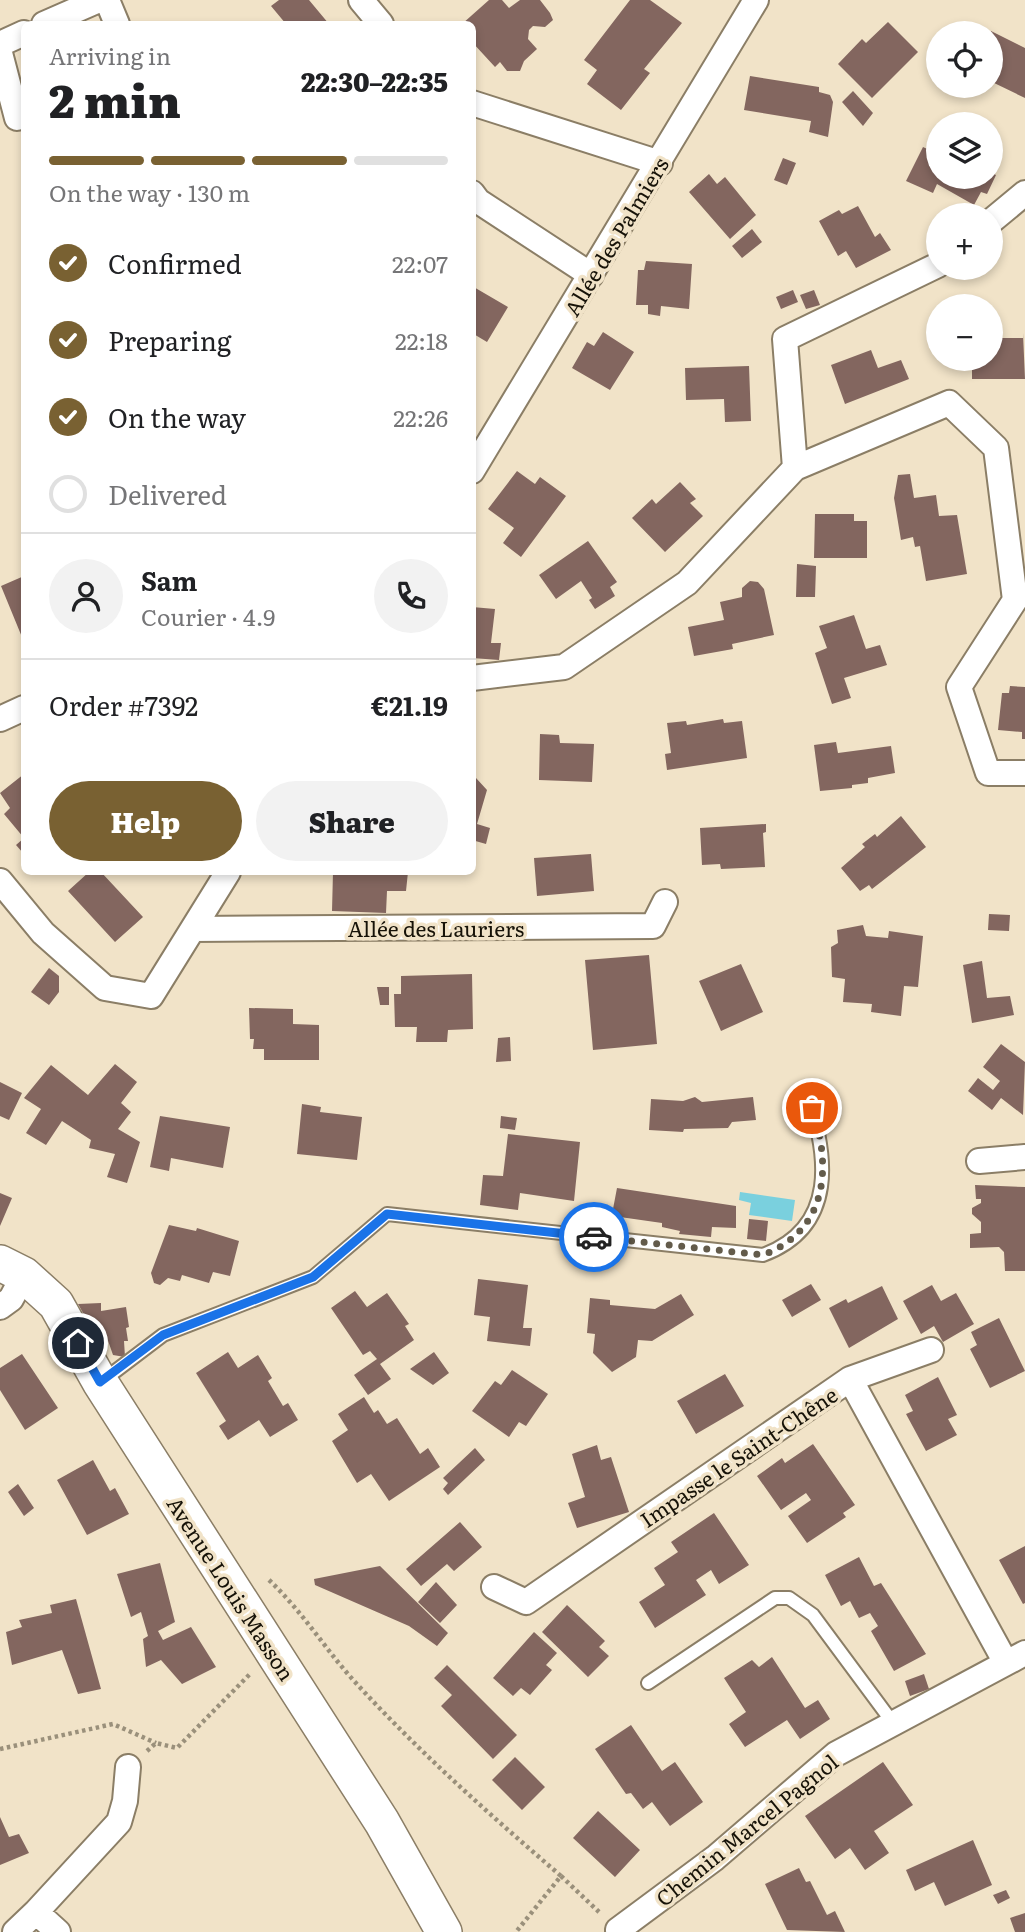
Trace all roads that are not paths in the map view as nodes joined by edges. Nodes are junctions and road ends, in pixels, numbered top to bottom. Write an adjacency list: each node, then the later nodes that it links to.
1 (99, 0): 5 (street)
2 (107, 0): 6 (street)
3 (361, 0): 7 (street)
4 (755, 0): 13 (street, Allée des Palmiers)
5 (51, 21)
6 (116, 21)
7 (378, 21)
8 (21, 34): 9 (street)
9 (0, 44)
10 (0, 52): 12 (street)
11 (476, 104): 13 (street)
12 (16, 118)
13 (660, 163): 18 (street, Allée des Palmiers)
14 (1025, 193): 16 (street)
15 (476, 198): 18 (street)
16 (1003, 211)
17 (926, 271): 20 (street)
18 (591, 275): 19 (street, Allée des Palmiers)
19 (476, 464)
20 (795, 468): 21 (street); 24 (street)
21 (476, 678)
22 (21, 709): 23 (street)
23 (0, 719)
24 (1025, 773)
25 (226, 875): 28 (street)
26 (0, 881): 28 (street)
27 (665, 902): 28 (street, Allée des Lauriers)
28 (192, 929)
29 (807, 1093): 36 (lane)
30 (1025, 1157): 31 (street)
31 (979, 1161)
32 (12, 1269): 33 (street); 36 (street, Avenue Louis Masson)
33 (0, 1307)
34 (931, 1350): 35 (street)
35 (850, 1379): 37 (street, Impasse le Saint-Chêne); 38 (street, Impasse le Saint-Chêne)
36 (100, 1382): 46 (street, Avenue Louis Masson)
37 (494, 1587)
38 (1016, 1658): 40 (street, Chemin Marcel Pagnol)
39 (648, 1682): 40 (lane)
40 (894, 1723): 43 (street, Chemin Marcel Pagnol)
41 (128, 1767): 42 (street)
42 (36, 1912): 44 (street); 45 (street)
43 (618, 1931)
44 (15, 1932)
45 (58, 1932)
46 (444, 1932)

